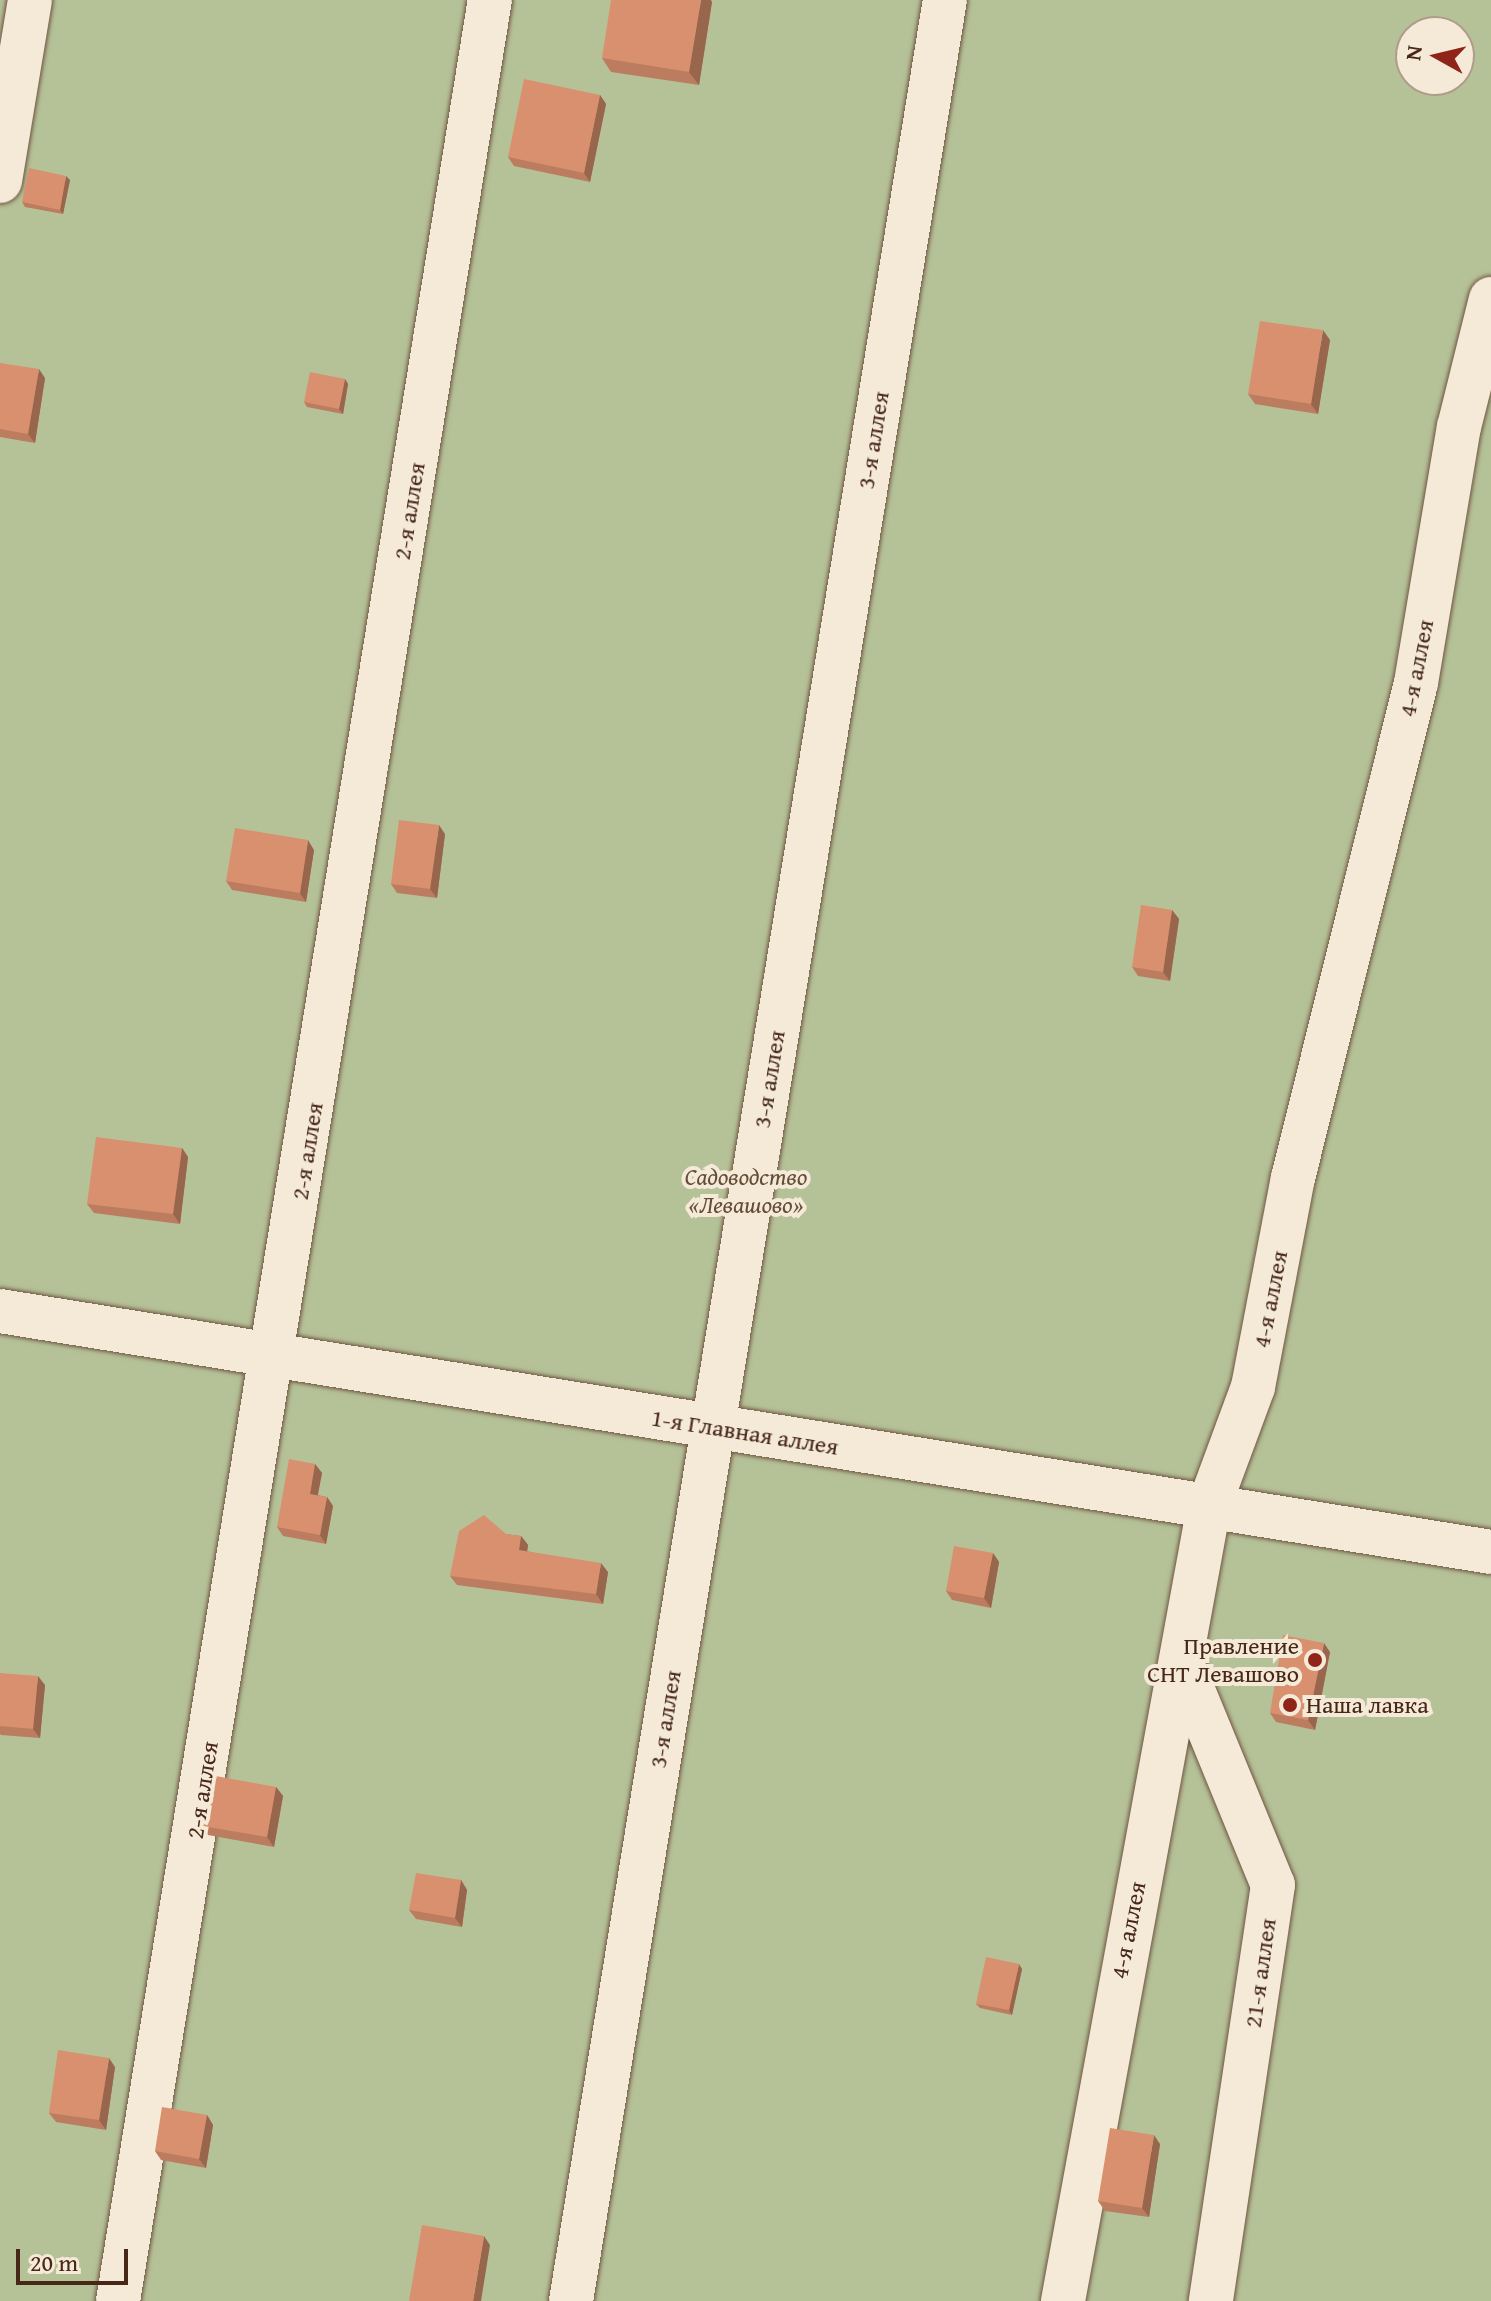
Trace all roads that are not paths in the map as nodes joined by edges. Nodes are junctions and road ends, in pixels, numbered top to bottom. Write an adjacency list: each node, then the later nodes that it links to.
1 (30, 0): 4 (street)
2 (490, 0): 7 (street, 2-я аллея)
3 (945, 0): 8 (street, 3-я аллея)
4 (0, 181)
5 (1491, 299): 9 (street, 4-я аллея)
6 (0, 1311): 7 (street, 1-я Главная аллея)
7 (274, 1357): 8 (street, 1-я Главная аллея); 12 (street, 2-я аллея)
8 (713, 1427): 9 (street, 1-я Главная аллея); 13 (street, 3-я аллея)
9 (1209, 1506): 10 (street, 1-я Главная аллея); 11 (street, 4-я аллея)
10 (1491, 1552)
11 (1181, 1661): 14 (street, 4-я аллея); 15 (street, 21-я аллея)
12 (118, 2301)
13 (571, 2301)
14 (1063, 2301)
15 (1211, 2301)

